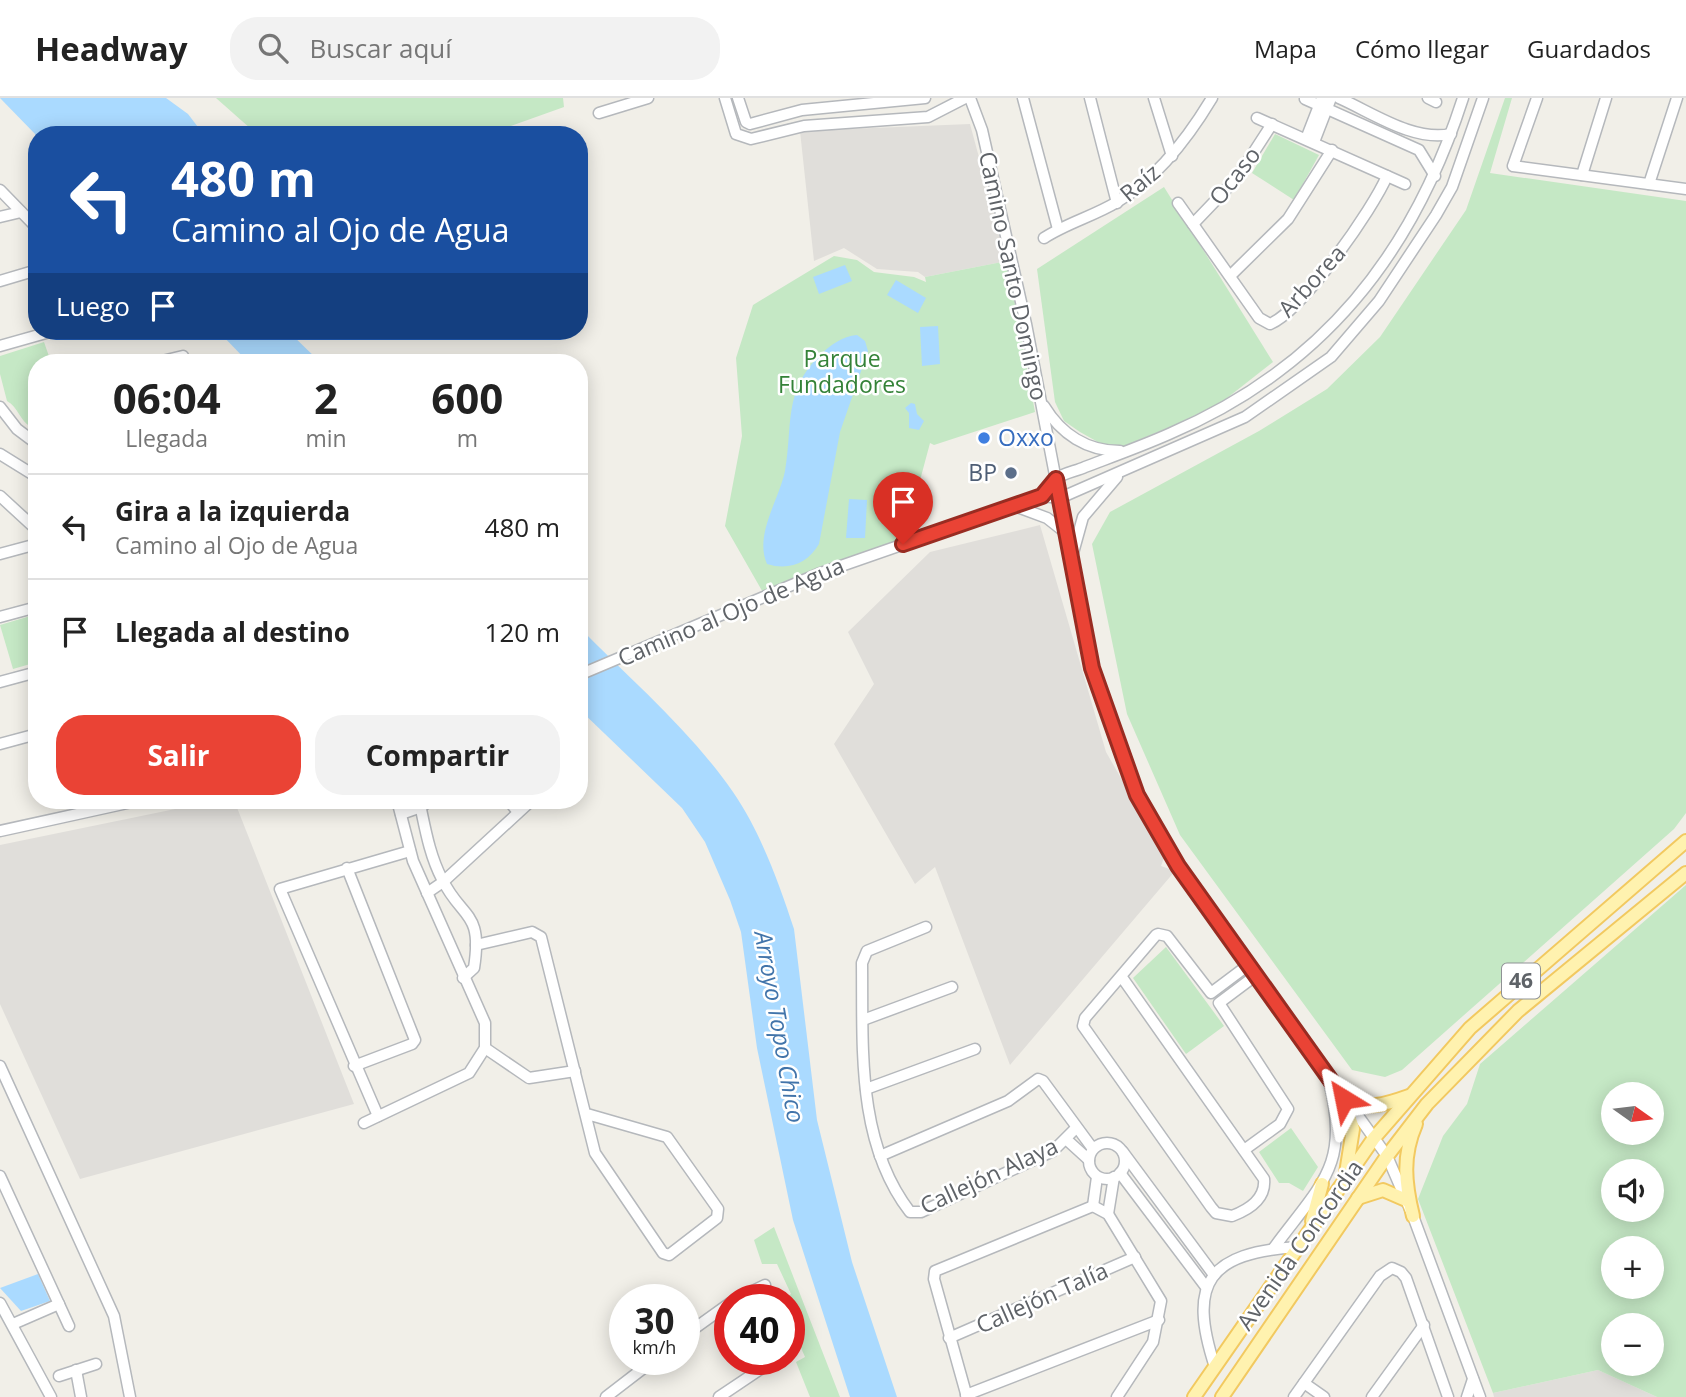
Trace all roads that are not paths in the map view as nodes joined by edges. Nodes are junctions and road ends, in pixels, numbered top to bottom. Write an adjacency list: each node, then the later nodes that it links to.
1 (648, 98): 17 (street)
2 (725, 98): 5 (street)
3 (738, 98): 4 (street)
4 (925, 98)
5 (967, 98): 46 (street, Camino Santo Domingo)
6 (1023, 98): 39 (street)
7 (1090, 98): 33 (street)
8 (1154, 98): 25 (street)
9 (1212, 98): 25 (street, Raíz)
10 (1339, 98): 22 (street)
11 (1463, 98): 22 (street)
12 (1483, 98): 52 (street)
13 (1537, 98): 26 (street)
14 (1606, 98): 26 (street)
15 (1676, 98): 30 (street)
16 (1305, 99): 18 (street)
17 (633, 100): 19 (street)
18 (1325, 102): 23 (street); 28 (street)
19 (599, 113)
20 (1257, 118): 21 (street)
21 (1272, 124): 23 (street); 38 (street, Ocaso)
22 (1451, 134): 28 (street)
23 (1310, 141): 24 (street)
24 (1332, 150): 27 (street); 42 (street)
25 (1172, 156): 33 (street, Raíz)
26 (1582, 175): 30 (street)
27 (1387, 176): 29 (street); 42 (street, Arborea)
28 (1435, 176): 49 (street)
29 (1405, 184)
30 (1649, 184): 31 (street)
31 (1686, 189)
32 (0, 190): 35 (street)
33 (1117, 203): 39 (street, Raíz)
34 (1178, 203): 38 (street, Arborea)
35 (21, 212): 36 (street); 37 (street)
36 (0, 217)
37 (28, 219)
38 (1193, 224): 42 (street, Arborea)
39 (1058, 229): 40 (street, Raíz)
40 (1044, 238)
41 (28, 273): 43 (street)
42 (1230, 276)
43 (0, 281)
44 (28, 338): 45 (street)
45 (0, 346)
46 (1039, 396): 49 (street); 53 (street, Camino Santo Domingo)
47 (0, 407): 48 (street)
48 (28, 437)
49 (1128, 451): 53 (street)
50 (0, 454): 51 (street)
51 (28, 471)
52 (1122, 472): 56 (street); 62 (street)
53 (1056, 479): 55 (street); 56 (street, Camino Santo Domingo)
54 (0, 496): 58 (street)
55 (1042, 496): 56 (street, Camino al Ojo de Agua); 57 (street, Camino al Ojo de Agua)
56 (1060, 498): 59 (street, Camino Santo Domingo)
57 (1012, 505): 59 (street); 65 (street, Camino al Ojo de Agua)
58 (28, 522)
59 (1066, 533): 62 (street, Camino Santo Domingo)
60 (28, 546): 61 (street)
61 (0, 554)
62 (1071, 563): 87 (street, Camino Santo Domingo)
63 (28, 609): 64 (street)
64 (0, 617)
65 (588, 672)
66 (28, 674): 67 (street)
67 (0, 682)
68 (28, 736): 69 (street)
69 (0, 744)
70 (100, 809): 78 (street)
71 (400, 809): 77 (street)
72 (410, 809): 77 (street)
73 (421, 809): 83 (street)
74 (515, 809): 76 (street)
75 (522, 809): 76 (street)
76 (518, 813): 83 (street)
77 (401, 814): 80 (street)
78 (0, 831)
79 (1684, 844): 99 (main road, Avenida Concordia / 46)
80 (410, 851): 81 (street); 84 (street)
81 (347, 868): 96 (street); 96 (street)
82 (1686, 873): 103 (main road, Avenida Concordia / 46)
83 (443, 882): 84 (street); 86 (street)
84 (427, 893): 90 (street)
85 (926, 927): 92 (street)
86 (476, 945): 90 (street); 97 (street)
87 (1247, 966): 88 (street); 89 (street, Camino Santo Domingo)
88 (1121, 976): 111 (street); 111 (street)
89 (1255, 976): 98 (street, Camino Santo Domingo); 111 (street)
90 (463, 978): 93 (street)
91 (952, 987): 92 (street)
92 (863, 1020): 100 (street)
93 (485, 1048): 97 (street); 105 (street)
94 (975, 1049): 100 (street)
95 (0, 1066): 152 (street)
96 (354, 1066): 105 (street)
97 (575, 1071): 104 (street)
98 (1327, 1074): 102 (street, Camino Santo Domingo); 119 (street)
99 (1427, 1077): 101 (main road, Avenida Concordia / 46); 109 (main road)
100 (866, 1089): 113 (street)
101 (1412, 1095): 102 (main road); 109 (main road, Avenida Concordia / 46)
102 (1344, 1099): 109 (street, Camino Santo Domingo); 118 (main road)
103 (1424, 1108): 109 (main road, Avenida Concordia / 46); 124 (main road)
104 (587, 1114): 104 (street)
105 (378, 1116): 106 (street)
106 (364, 1123)
107 (1076, 1128): 108 (street, Callejón Alaya); 110 (street, Callejón Alaya); 113 (street)
108 (1068, 1140): 113 (street, Callejón Alaya); 114 (street)
109 (1381, 1148): 118 (main road, Avenida Concordia / 46); 120 (main road, Avenida Concordia / 46); 121 (street, Camino Santo Domingo); 126 (main road)
110 (1093, 1149): 112 (street); 114 (street)
111 (1244, 1150)
112 (1123, 1152): 115 (street); 125 (street)
113 (880, 1156)
114 (1089, 1160): 116 (street)
115 (1117, 1175): 116 (street); 123 (street); 127 (street)
116 (1097, 1177): 122 (street)
117 (1, 1181): 135 (street)
118 (1344, 1183): 128 (main road, Avenida Concordia / 46)
119 (1322, 1184): 128 (main road); 130 (street)
120 (1357, 1198): 121 (main road); 126 (main road, Avenida Concordia / 46)
121 (1406, 1200): 124 (street, Camino Santo Domingo)
122 (1093, 1206): 123 (street); 140 (street)
123 (1108, 1214): 131 (street)
124 (1413, 1216): 147 (street, Camino Santo Domingo)
125 (1172, 1220): 127 (street); 132 (street)
126 (1339, 1225): 157 (main road, Avenida Concordia / 46)
127 (1162, 1227): 133 (street)
128 (1310, 1229): 129 (main road, Avenida Concordia / 46)
129 (1297, 1247): 130 (street); 142 (main road, Avenida Concordia / 46)
130 (1273, 1249): 132 (street)
131 (1135, 1257): 136 (street); 140 (street, Callejón Talía)
132 (1214, 1275): 133 (street)
133 (1206, 1287): 142 (street)
134 (0, 1303): 137 (street)
135 (59, 1304): 137 (street); 139 (street)
136 (1159, 1320): 149 (street); 155 (street)
137 (13, 1324): 150 (street)
138 (1424, 1325): 148 (street); 160 (street); 161 (street)
139 (69, 1326)
140 (949, 1338): 149 (street)
141 (96, 1364): 143 (street)
142 (1215, 1367): 156 (main road, Avenida Concordia / 46)
143 (76, 1370): 146 (street); 151 (street)
144 (635, 1375): 153 (street)
145 (752, 1375): 154 (street)
146 (59, 1376)
147 (1473, 1378): 162 (street); 163 (street, Camino Santo Domingo)
148 (1304, 1383): 158 (street); 159 (street)
149 (967, 1396)
150 (51, 1397)
151 (81, 1397)
152 (130, 1397)
153 (606, 1397)
154 (719, 1397)
155 (1117, 1397)
156 (1195, 1397)
157 (1222, 1397)
158 (1294, 1397)
159 (1324, 1397)
160 (1372, 1397)
161 (1448, 1397)
162 (1467, 1397)
163 (1480, 1397)

